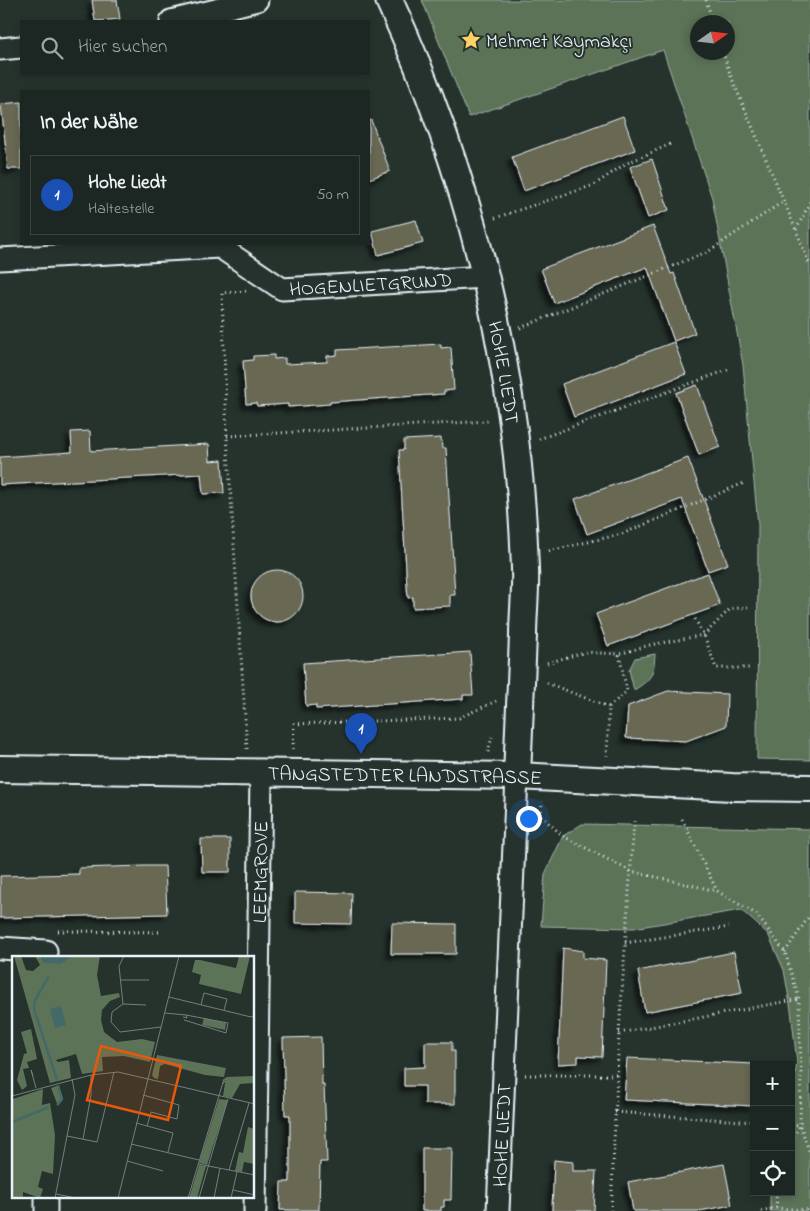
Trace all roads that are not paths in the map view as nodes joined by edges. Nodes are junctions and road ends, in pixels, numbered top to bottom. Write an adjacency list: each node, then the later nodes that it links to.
1 (257, 0): 3 (street)
2 (389, 0): 7 (street, HOHE LIEDT)
3 (175, 20)
4 (20, 47): 5 (street)
5 (0, 48)
6 (0, 260): 7 (street, HOGENLIETGRUND)
7 (485, 277): 10 (street, HOHE LIEDT)
8 (0, 770): 9 (street, TANGSTEDTER LANDSTRASSE)
9 (254, 774): 10 (street, TANGSTEDTER LANDSTRASSE); 14 (street, LEEMGROVE)
10 (517, 776): 11 (street, TANGSTEDTER LANDSTRASSE); 19 (street, HOHE LIEDT)
11 (810, 788)
12 (0, 948): 13 (street)
13 (46, 956)
14 (254, 956)
15 (46, 1198): 17 (street)
16 (255, 1198): 18 (street, LEEMGROVE)
17 (46, 1211)
18 (255, 1211)
19 (498, 1211)

